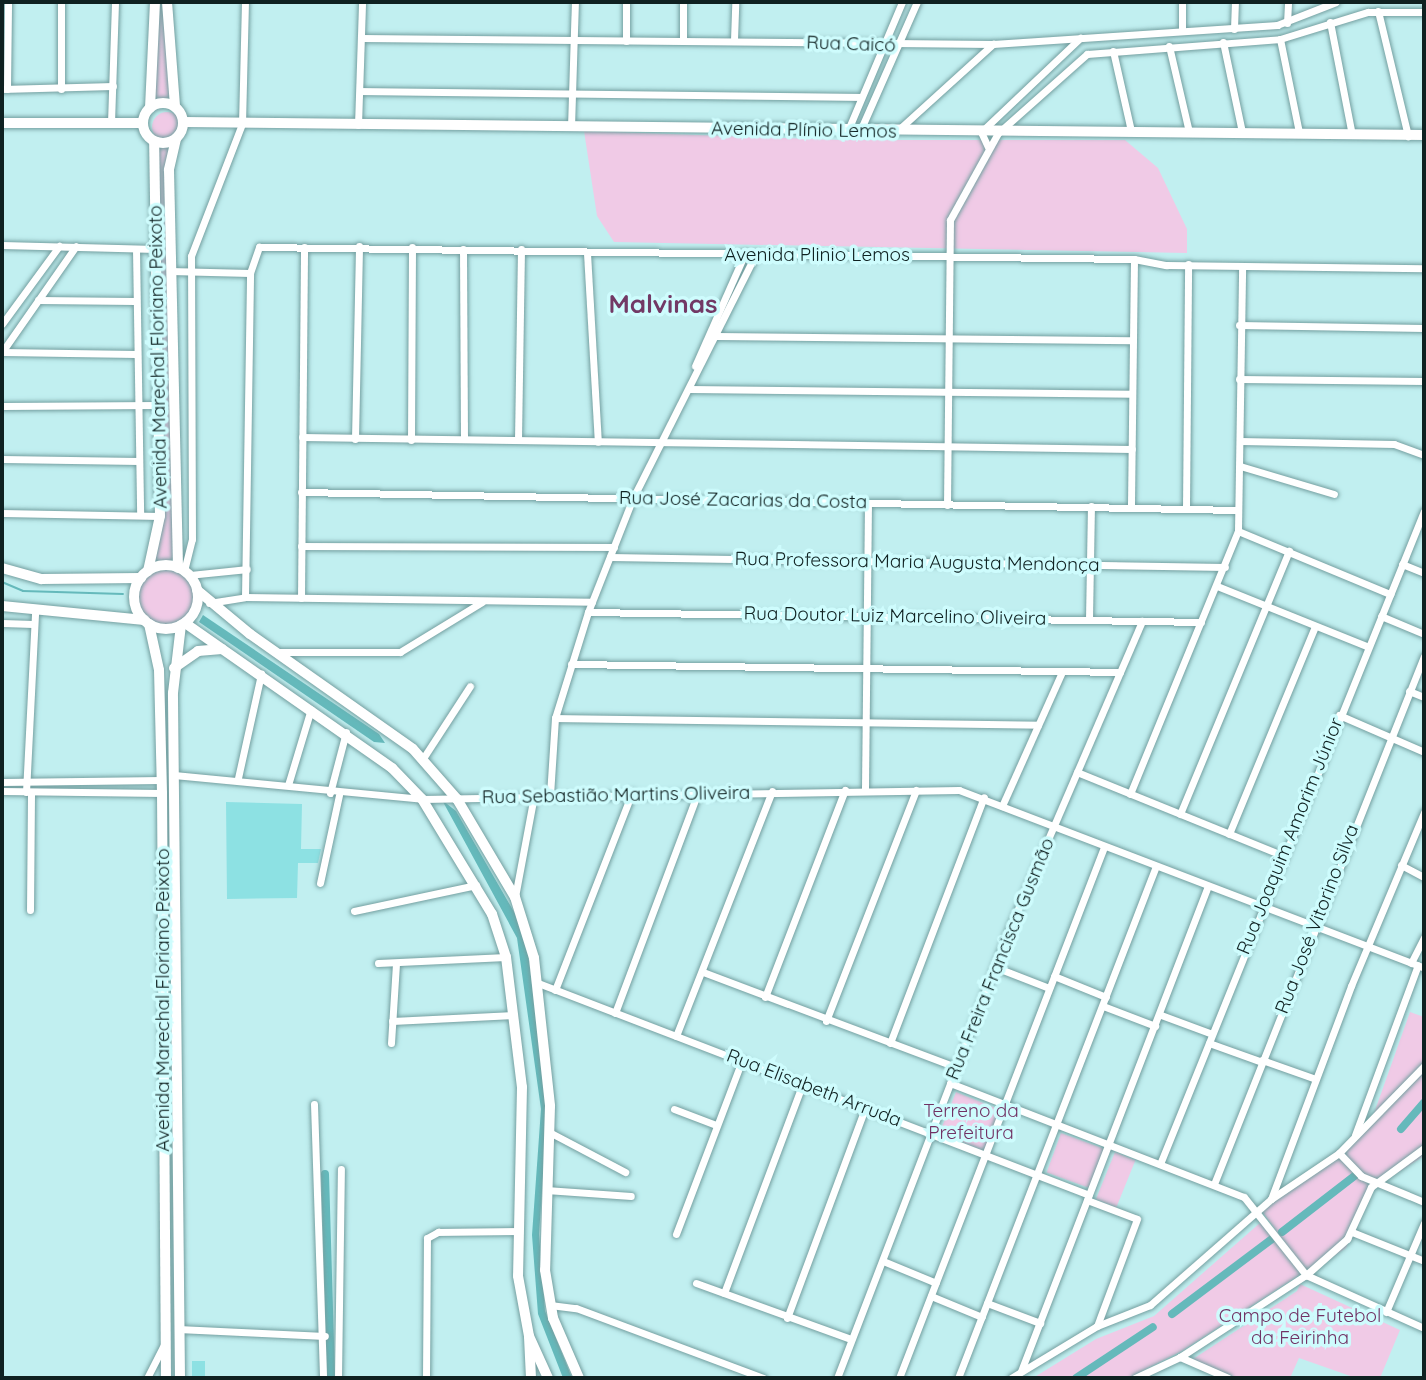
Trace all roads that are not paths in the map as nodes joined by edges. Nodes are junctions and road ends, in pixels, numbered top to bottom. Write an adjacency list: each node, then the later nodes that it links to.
1 (8, 2): 38 (street)
2 (61, 2): 39 (street)
3 (115, 2): 37 (street)
4 (155, 2): 44 (main road)
5 (167, 2): 43 (main road)
6 (245, 2): 49 (street)
7 (362, 2): 25 (street)
8 (575, 2): 27 (street)
9 (626, 2): 29 (street)
10 (683, 2): 30 (street)
11 (735, 2): 28 (street)
12 (902, 2): 33 (street)
13 (917, 2): 34 (street)
14 (1182, 2): 23 (street)
15 (1235, 2): 22 (street)
16 (1288, 2): 21 (street)
17 (1336, 2): 21 (street, Rua Caicó)
18 (1378, 11): 19 (street); 20 (street); 63 (street)
19 (1424, 12)
20 (1330, 22): 26 (street); 61 (street)
21 (1287, 23): 22 (street, Rua Caicó)
22 (1234, 29): 23 (street, Rua Caicó)
23 (1182, 31): 24 (street, Rua Caicó)
24 (1081, 37): 32 (street, Rua Caicó); 56 (street)
25 (361, 38): 27 (street, Rua Caicó); 40 (street)
26 (1280, 39): 31 (street); 59 (street)
27 (575, 40): 29 (street, Rua Caicó); 41 (street)
28 (734, 40): 30 (street, Rua Caicó); 33 (street, Rua Caicó)
29 (626, 41): 30 (street, Rua Caicó)
30 (683, 41)
31 (1223, 42): 35 (street); 58 (street)
32 (993, 44): 34 (street, Rua Caicó); 54 (street)
33 (883, 45): 34 (street, Rua Caicó); 42 (street)
34 (897, 46): 53 (street)
35 (1169, 46): 36 (street); 57 (street)
36 (1113, 51): 55 (street); 60 (street)
37 (113, 86): 39 (street); 47 (street)
38 (4, 89): 39 (street)
39 (61, 89)
40 (360, 91): 41 (street); 50 (street)
41 (573, 94): 42 (street); 51 (street)
42 (861, 97): 52 (street)
43 (175, 107): 44 (main road); 45 (main road)
44 (150, 108): 48 (main road)
45 (184, 122): 49 (main road, Avenida Plínio Lemos); 64 (main road)
46 (2, 123): 47 (main road)
47 (111, 123): 48 (main road)
48 (142, 123): 65 (main road)
49 (242, 124): 50 (main road, Avenida Plínio Lemos); 86 (street, Avenida Marechal Floriano Peixoto)
50 (358, 125): 51 (main road, Avenida Plínio Lemos)
51 (571, 127): 52 (main road, Avenida Plínio Lemos)
52 (848, 130): 53 (main road, Avenida Plínio Lemos)
53 (860, 131): 54 (main road, Avenida Plínio Lemos)
54 (897, 131): 56 (main road, Avenida Plínio Lemos)
55 (1131, 131): 57 (main road, Avenida Plínio Lemos); 60 (main road, Avenida Plínio Lemos)
56 (981, 132): 60 (main road, Avenida Plínio Lemos); 66 (street)
57 (1189, 132): 58 (main road, Avenida Plínio Lemos)
58 (1242, 132): 59 (main road, Avenida Plínio Lemos)
59 (1299, 132): 61 (main road, Avenida Plínio Lemos)
60 (998, 133): 66 (street)
61 (1352, 135): 63 (main road, Avenida Plínio Lemos)
62 (1424, 135): 63 (main road, Avenida Plínio Lemos)
63 (1408, 136)
64 (176, 139): 65 (main road); 85 (main road, Avenida Marechal Floriano Peixoto)
65 (154, 142): 74 (main road, Avenida Marechal Floriano Peixoto)
66 (988, 146): 80 (street)
67 (2, 245): 68 (street)
68 (59, 246): 69 (street); 90 (street)
69 (76, 246): 73 (street); 88 (street)
70 (359, 246): 71 (street); 72 (street); 107 (street)
71 (304, 247): 87 (street); 106 (street)
72 (412, 247): 76 (street); 109 (street)
73 (136, 249): 74 (street); 89 (street)
74 (156, 249): 103 (main road, Avenida Marechal Floriano Peixoto)
75 (521, 249): 76 (street); 77 (street, Avenida Plinio Lemos); 110 (street)
76 (463, 250): 108 (street)
77 (587, 253): 78 (street, Avenida Plinio Lemos); 112 (street)
78 (745, 253): 79 (street, Avenida Plinio Lemos); 113 (street)
79 (756, 253): 80 (street, Avenida Plinio Lemos); 93 (street)
80 (951, 256): 81 (street, Avenida Plinio Lemos); 95 (street)
81 (1134, 260): 82 (street); 94 (street)
82 (1188, 264): 83 (street); 127 (street)
83 (1242, 266): 84 (street); 91 (street)
84 (1424, 268)
85 (170, 271): 86 (street); 144 (main road, Avenida Marechal Floriano Peixoto)
86 (190, 272): 87 (street); 144 (street, Avenida Marechal Floriano Peixoto)
87 (250, 273): 143 (street)
88 (38, 300): 89 (street); 96 (street)
89 (135, 301): 97 (street)
90 (2, 324)
91 (1239, 326): 92 (street); 98 (street)
92 (1424, 328)
93 (716, 335): 95 (street); 100 (street)
94 (1132, 340): 95 (street); 102 (street)
95 (949, 341): 101 (street)
96 (2, 352): 97 (street)
97 (136, 354): 105 (street)
98 (1239, 379): 99 (street); 111 (street)
99 (1424, 381)
100 (688, 389): 101 (street); 113 (street)
101 (948, 392): 102 (street); 114 (street)
102 (1131, 394): 115 (street)
103 (157, 405): 105 (street); 132 (main road, Avenida Marechal Floriano Peixoto)
104 (2, 406): 105 (street)
105 (138, 406): 118 (street)
106 (302, 437): 107 (street); 120 (street)
107 (355, 439): 109 (street)
108 (464, 439): 109 (street); 110 (street)
109 (411, 440)
110 (518, 440): 112 (street)
111 (1240, 441): 116 (street); 119 (street)
112 (598, 442): 113 (street)
113 (662, 444): 114 (street); 122 (street)
114 (946, 447): 115 (street); 124 (street)
115 (1132, 449): 126 (street)
116 (1424, 455)
117 (2, 459): 118 (street)
118 (139, 461): 130 (street)
119 (1240, 466): 121 (street); 128 (street)
120 (302, 492): 122 (street, Rua José Zacarias da Costa); 134 (street)
121 (1334, 494)
122 (633, 499): 123 (street, Rua José Zacarias da Costa); 135 (street)
123 (868, 503): 124 (street, Rua José Zacarias da Costa); 138 (street)
124 (947, 505): 125 (street, Rua José Zacarias da Costa)
125 (1091, 506): 126 (street, Rua José Zacarias da Costa); 140 (street)
126 (1131, 507): 127 (street, Rua José Zacarias da Costa)
127 (1186, 508): 128 (street, Rua José Zacarias da Costa)
128 (1238, 510): 133 (street)
129 (2, 513): 130 (street)
130 (140, 514): 132 (street)
131 (1424, 515): 139 (street, Rua Joaquim Amorim Júnior)
132 (160, 516): 146 (main road, Avenida Marechal Floriano Peixoto)
133 (1238, 531): 136 (street); 141 (street)
134 (301, 546): 135 (street); 151 (street)
135 (614, 547): 137 (street)
136 (1289, 551): 149 (street); 155 (street)
137 (610, 557): 138 (street, Rua Professora Maria Augusta Mendonça); 153 (street)
138 (865, 562): 140 (street, Rua Professora Maria Augusta Mendonça); 160 (street)
139 (1402, 564): 145 (street); 149 (street, Rua Joaquim Amorim Júnior)
140 (1091, 565): 141 (street, Rua Professora Maria Augusta Mendonça); 161 (street)
141 (1225, 567): 147 (street)
142 (2, 568): 146 (main road)
143 (247, 569): 144 (street); 150 (street)
144 (184, 571): 146 (main road); 148 (main road)
145 (1424, 573)
146 (144, 574): 163 (main road)
147 (1217, 586): 155 (street); 164 (street)
148 (197, 590): 154 (main road); 167 (main road)
149 (1390, 594): 159 (street, Rua Joaquim Amorim Júnior)
150 (245, 597): 151 (street); 154 (street)
151 (301, 598): 152 (street)
152 (483, 601): 153 (street); 172 (street)
153 (592, 602): 157 (street)
154 (208, 604): 172 (main road)
155 (1266, 605): 168 (street); 216 (street)
156 (2, 606): 158 (main road)
157 (588, 611): 160 (street, Rua Doutor Luiz Marcelino Oliveira); 174 (street)
158 (36, 612): 163 (main road); 166 (street)
159 (1381, 616): 169 (street); 170 (street, Rua Joaquim Amorim Júnior)
160 (865, 617): 161 (street, Rua Doutor Luiz Marcelino Oliveira); 176 (street)
161 (1089, 619): 162 (street, Rua Doutor Luiz Marcelino Oliveira)
162 (1142, 621): 164 (street, Rua Doutor Luiz Marcelino Oliveira); 178 (street, Rua Freira Francisca Gusmão)
163 (147, 622): 167 (main road); 195 (main road, Avenida Marechal Floriano Peixoto)
164 (1201, 622): 210 (street)
165 (2, 623): 166 (street)
166 (33, 624): 197 (street)
167 (183, 624): 171 (main road); 175 (main road, Avenida Marechal Floriano Peixoto)
168 (1315, 626): 170 (street); 219 (street)
169 (1424, 634)
170 (1366, 646): 184 (street, Rua Joaquim Amorim Júnior)
171 (222, 649): 175 (main road); 179 (main road)
172 (279, 652): 191 (main road)
173 (1424, 656): 181 (street, Rua José Vitorino Silva)
174 (571, 664): 176 (street); 185 (street)
175 (174, 668): 193 (main road, Avenida Marechal Floriano Peixoto)
176 (864, 671): 177 (street); 186 (street)
177 (1062, 672): 178 (street); 187 (street)
178 (1121, 672): 192 (street, Rua Freira Francisca Gusmão)
179 (261, 674): 183 (main road); 194 (street)
180 (470, 686): 191 (street)
181 (1409, 691): 182 (street); 189 (street, Rua José Vitorino Silva)
182 (1424, 697)
183 (312, 708): 188 (main road); 198 (street)
184 (1339, 715): 189 (street); 221 (street, Rua Joaquim Amorim Júnior)
185 (555, 718): 186 (street); 209 (street)
186 (864, 723): 187 (street); 199 (street)
187 (1038, 725): 215 (street)
188 (346, 732): 208 (street); 213 (main road)
189 (1391, 736): 190 (street); 232 (street, Rua José Vitorino Silva)
190 (1424, 752)
191 (422, 760): 214 (main road)
192 (1076, 772): 210 (street); 218 (street, Rua Freira Francisca Gusmão)
193 (174, 775): 194 (street, Rua Sebastião Martins Oliveira); 310 (main road, Avenida Marechal Floriano Peixoto)
194 (238, 778): 198 (street, Rua Sebastião Martins Oliveira)
195 (161, 780): 197 (street); 207 (main road, Avenida Marechal Floriano Peixoto)
196 (2, 782): 197 (street)
197 (26, 782): 204 (street)
198 (288, 785): 208 (street, Rua Sebastião Martins Oliveira)
199 (864, 789): 200 (street, Rua Sebastião Martins Oliveira); 201 (street, Rua Sebastião Martins Oliveira)
200 (845, 790): 203 (street, Rua Sebastião Martins Oliveira); 245 (street)
201 (916, 790): 212 (street, Rua Sebastião Martins Oliveira); 251 (street)
202 (2, 791): 204 (street)
203 (772, 791): 206 (street, Rua Sebastião Martins Oliveira); 240 (street)
204 (29, 792): 207 (street); 230 (street)
205 (632, 792): 206 (street, Rua Sebastião Martins Oliveira); 209 (street, Rua Sebastião Martins Oliveira); 244 (street)
206 (698, 792): 247 (street)
207 (162, 793): 313 (main road, Avenida Marechal Floriano Peixoto)
208 (334, 794): 213 (street, Rua Sebastião Martins Oliveira); 225 (street)
209 (550, 794): 211 (street, Rua Sebastião Martins Oliveira)
210 (1130, 794): 216 (street)
211 (534, 795): 214 (street, Rua Sebastião Martins Oliveira); 228 (street)
212 (984, 797): 215 (street, Rua Sebastião Martins Oliveira); 256 (street)
213 (422, 799): 214 (street, Rua Sebastião Martins Oliveira); 226 (main road)
214 (457, 799): 228 (main road)
215 (1002, 806): 218 (street, Rua Sebastião Martins Oliveira)
216 (1180, 814): 219 (street)
217 (1424, 814): 222 (street)
218 (1053, 827): 220 (street, Rua Sebastião Martins Oliveira); 239 (street, Rua Freira Francisca Gusmão)
219 (1229, 834): 221 (street)
220 (1104, 847): 223 (street, Rua Sebastião Martins Oliveira); 241 (street)
221 (1281, 855): 229 (street, Rua Joaquim Amorim Júnior)
222 (1401, 865): 224 (street); 234 (street)
223 (1156, 866): 227 (street, Rua Sebastião Martins Oliveira); 246 (street)
224 (1424, 877)
225 (320, 883)
226 (476, 885): 231 (street); 235 (main road)
227 (1208, 886): 229 (street, Rua Sebastião Martins Oliveira); 249 (street)
228 (515, 897): 242 (main road)
229 (1261, 906): 232 (street, Rua Sebastião Martins Oliveira); 253 (street, Rua Joaquim Amorim Júnior)
230 (30, 910)
231 (354, 911)
232 (1314, 925): 234 (street, Rua Sebastião Martins Oliveira); 259 (street, Rua José Vitorino Silva)
233 (1424, 937): 238 (street)
234 (1367, 945): 238 (street, Rua Sebastião Martins Oliveira); 262 (street)
235 (506, 957): 237 (street); 248 (main road)
236 (378, 963): 237 (street)
237 (396, 963): 250 (street)
238 (1418, 965): 273 (street)
239 (995, 967): 243 (street); 261 (street, Rua Freira Francisca Gusmão)
240 (703, 972): 245 (street); 254 (street)
241 (1054, 976): 243 (street); 246 (street)
242 (538, 983): 244 (street, Rua Elisabeth Arruda); 272 (main road)
243 (1049, 988): 266 (street)
244 (555, 990): 247 (street, Rua Elisabeth Arruda)
245 (765, 997): 251 (street)
246 (1104, 1002): 252 (street); 270 (street)
247 (615, 1013): 254 (street, Rua Elisabeth Arruda)
248 (514, 1015): 250 (street); 291 (main road)
249 (1161, 1015): 252 (street); 253 (street)
250 (392, 1021): 255 (street)
251 (826, 1021): 256 (street)
252 (1155, 1026): 274 (street)
253 (1212, 1034): 257 (street, Rua Joaquim Amorim Júnior)
254 (676, 1036): 258 (street, Rua Elisabeth Arruda)
255 (391, 1043)
256 (890, 1043): 261 (street)
257 (1209, 1043): 259 (street); 278 (street, Rua Joaquim Amorim Júnior)
258 (742, 1060): 263 (street, Rua Elisabeth Arruda); 269 (street)
259 (1262, 1061): 262 (street); 283 (street, Rua José Vitorino Silva)
260 (1424, 1066): 273 (street)
261 (956, 1067): 264 (street, Rua Freira Francisca Gusmão)
262 (1316, 1079): 287 (street)
263 (803, 1083): 267 (street, Rua Elisabeth Arruda); 300 (street)
264 (950, 1083): 266 (street); 271 (street, Rua Freira Francisca Gusmão)
265 (314, 1104): 311 (street)
266 (1006, 1104): 270 (street); 277 (street)
267 (865, 1108): 271 (street, Rua Elisabeth Arruda); 306 (street)
268 (674, 1109): 269 (street)
269 (716, 1125): 293 (street)
270 (1058, 1125): 274 (street); 281 (street)
271 (931, 1132): 277 (street, Rua Elisabeth Arruda); 295 (street, Rua Freira Francisca Gusmão)
272 (551, 1133): 280 (street); 284 (main road)
273 (1353, 1139): 276 (street)
274 (1109, 1144): 278 (street); 286 (street)
275 (1424, 1148): 282 (street)
276 (1339, 1153): 282 (street); 287 (street)
277 (986, 1154): 281 (street, Rua Elisabeth Arruda); 299 (street)
278 (1160, 1164): 283 (street)
279 (341, 1169): 321 (street)
280 (625, 1172)
281 (1038, 1175): 286 (street, Rua Elisabeth Arruda); 302 (street)
282 (1377, 1181): 288 (street); 292 (street)
283 (1214, 1184): 289 (street)
284 (546, 1190): 285 (street); 303 (main road)
285 (631, 1196)
286 (1088, 1198): 307 (street); 308 (street, Rua Elisabeth Arruda)
287 (1271, 1199): 289 (street)
288 (1424, 1202)
289 (1258, 1210): 297 (street); 308 (street)
290 (1424, 1223): 294 (street)
291 (515, 1231): 312 (main road); 322 (street)
292 (1352, 1233): 294 (street); 297 (street)
293 (676, 1234)
294 (1411, 1256): 296 (street); 304 (street)
295 (883, 1261): 299 (street); 314 (street, Rua Freira Francisca Gusmão)
296 (1424, 1261)
297 (1306, 1275): 304 (street); 315 (street)
298 (696, 1283): 300 (street)
299 (936, 1283): 301 (street)
300 (724, 1293): 306 (street)
301 (931, 1296): 305 (street); 328 (street)
302 (987, 1303): 305 (street); 307 (street)
303 (550, 1305): 325 (main road); 326 (street)
304 (1386, 1312): 309 (street)
305 (982, 1317): 329 (street)
306 (788, 1318): 314 (street)
307 (1040, 1323): 316 (street)
308 (1097, 1326): 316 (street)
309 (1424, 1328)
310 (178, 1329): 311 (street); 319 (main road, Avenida Marechal Floriano Peixoto)
311 (325, 1336): 320 (street)
312 (529, 1336): 323 (main road); 324 (main road)
313 (165, 1339): 317 (street); 318 (main road, Avenida Marechal Floriano Peixoto)
314 (852, 1339): 327 (street, Rua Freira Francisca Gusmão)
315 (1180, 1357): 331 (street); 332 (street)
316 (1021, 1371): 330 (street)
317 (147, 1378)
318 (166, 1378)
319 (180, 1378)
320 (323, 1378)
321 (338, 1378)
322 (426, 1378)
323 (531, 1378)
324 (548, 1378)
325 (579, 1378)
326 (763, 1378)
327 (837, 1378)
328 (899, 1378)
329 (958, 1378)
330 (1011, 1378)
331 (1135, 1378)
332 (1228, 1378)

